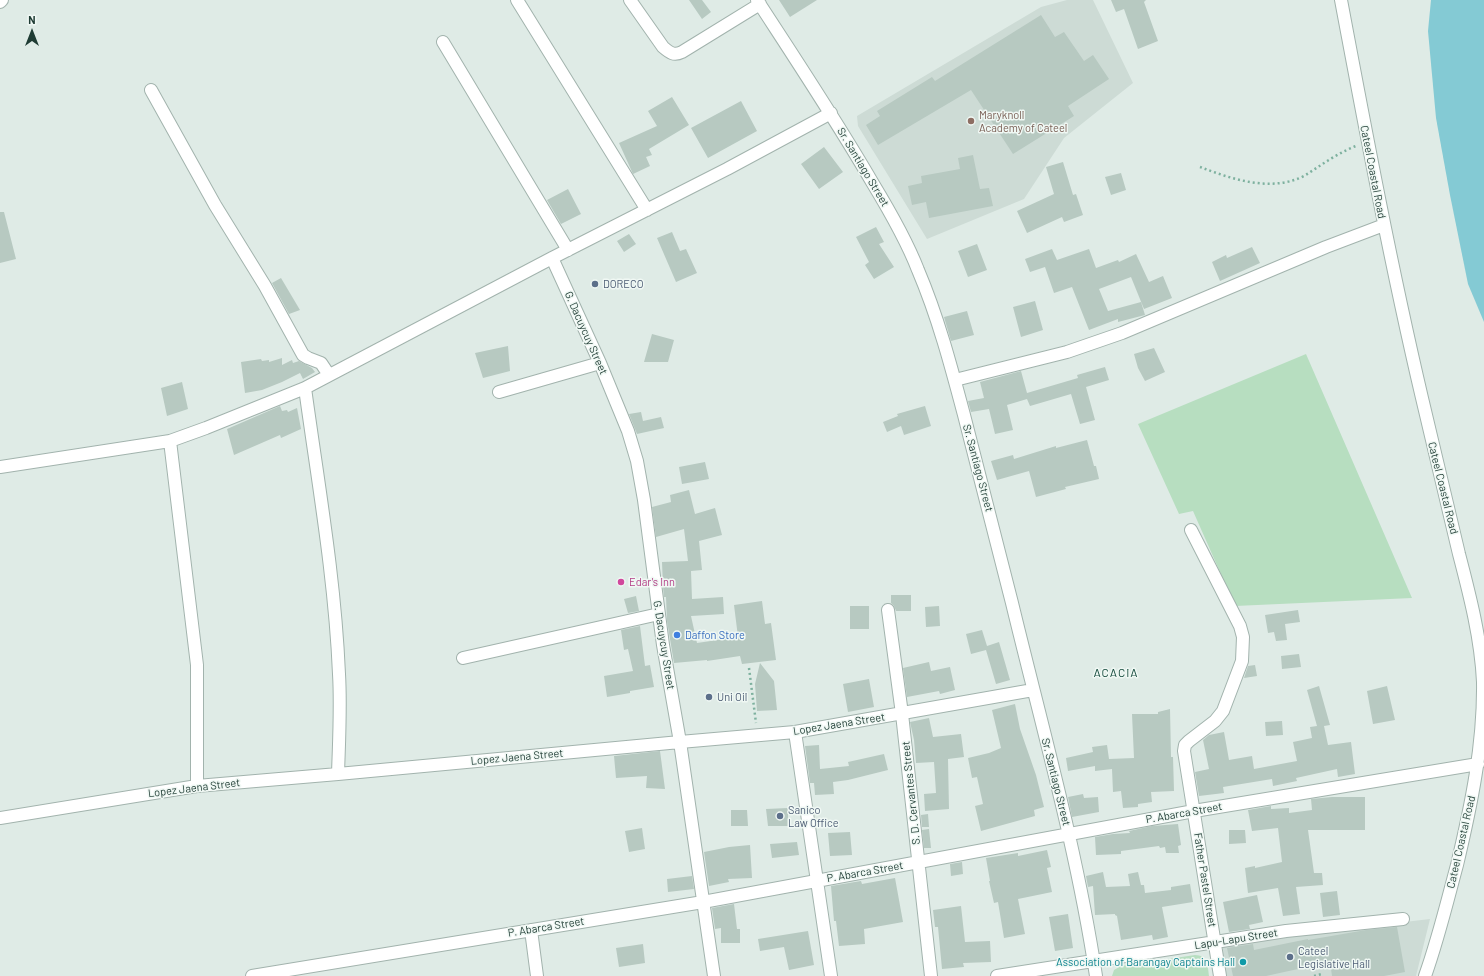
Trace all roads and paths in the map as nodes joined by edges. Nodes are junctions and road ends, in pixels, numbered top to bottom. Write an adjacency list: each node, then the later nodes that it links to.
1 (517, 0): 10 (street)
2 (630, 0): 4 (street)
3 (1341, 0): 8 (street, Cateel Coastal Road)
4 (758, 2): 7 (street, Sr. Santiago Street)
5 (443, 42): 12 (street)
6 (151, 90): 15 (street)
7 (831, 114): 10 (street); 16 (street, Sr. Santiago Street)
8 (1367, 142): 9 (path); 11 (street, Cateel Coastal Road)
9 (1200, 167)
10 (647, 210): 12 (street)
11 (1384, 225): 16 (street); 31 (street, Cateel Coastal Road)
12 (568, 250): 13 (street)
13 (552, 258): 14 (street, G. Dacuycuy Street); 15 (street)
14 (600, 363): 18 (street); 23 (street, G. Dacuycuy Street)
15 (329, 376): 17 (street)
16 (955, 380): 26 (street, Sr. Santiago Street)
17 (305, 388): 19 (street); 32 (street)
18 (499, 392)
19 (170, 441): 20 (street); 33 (street)
20 (0, 467)
21 (1191, 530): 34 (street, Father Pastel Street)
22 (888, 610): 27 (street, S. D. Cervantes Street)
23 (659, 614): 24 (street); 30 (street, G. Dacuycuy Street)
24 (463, 658)
25 (749, 668): 29 (path)
26 (1033, 690): 27 (street, Lopez Jaena Street); 36 (street, Sr. Santiago Street)
27 (902, 714): 28 (street, Lopez Jaena Street); 37 (street, S. D. Cervantes Street)
28 (795, 732): 29 (street, Lopez Jaena Street); 38 (street)
29 (757, 735): 30 (street, Lopez Jaena Street)
30 (680, 742): 32 (street, Lopez Jaena Street); 39 (street, G. Dacuycuy Street)
31 (1478, 764): 34 (street, P. Abarca Street); 55 (street, Cateel Coastal Road)
32 (338, 774): 33 (street, Lopez Jaena Street)
33 (197, 786): 35 (street, Lopez Jaena Street)
34 (1194, 811): 36 (street, P. Abarca Street); 42 (street, Father Pastel Street)
35 (0, 818)
36 (1069, 834): 37 (street, P. Abarca Street); 43 (street, Sr. Santiago Street)
37 (918, 862): 38 (street, P. Abarca Street); 50 (street, S. D. Cervantes Street)
38 (817, 881): 39 (street, P. Abarca Street); 49 (street)
39 (703, 902): 41 (street, P. Abarca Street); 48 (street, G. Dacuycuy Street)
40 (1403, 919): 42 (street, Lapu-Lapu Street)
41 (531, 930): 44 (street, P. Abarca Street); 47 (street)
42 (1214, 943): 43 (street, Lapu-Lapu Street); 53 (street, Father Pastel Street)
43 (1094, 961): 51 (street, Lapu-Lapu Street); 52 (street, Sr. Santiago Street)
44 (316, 971): 46 (street, P. Abarca Street)
45 (1322, 974): 54 (path)
46 (252, 976)
47 (537, 976)
48 (714, 976)
49 (830, 976)
50 (931, 976)
51 (997, 976)
52 (1096, 976)
53 (1220, 976)
54 (1314, 976)
55 (1425, 976)

